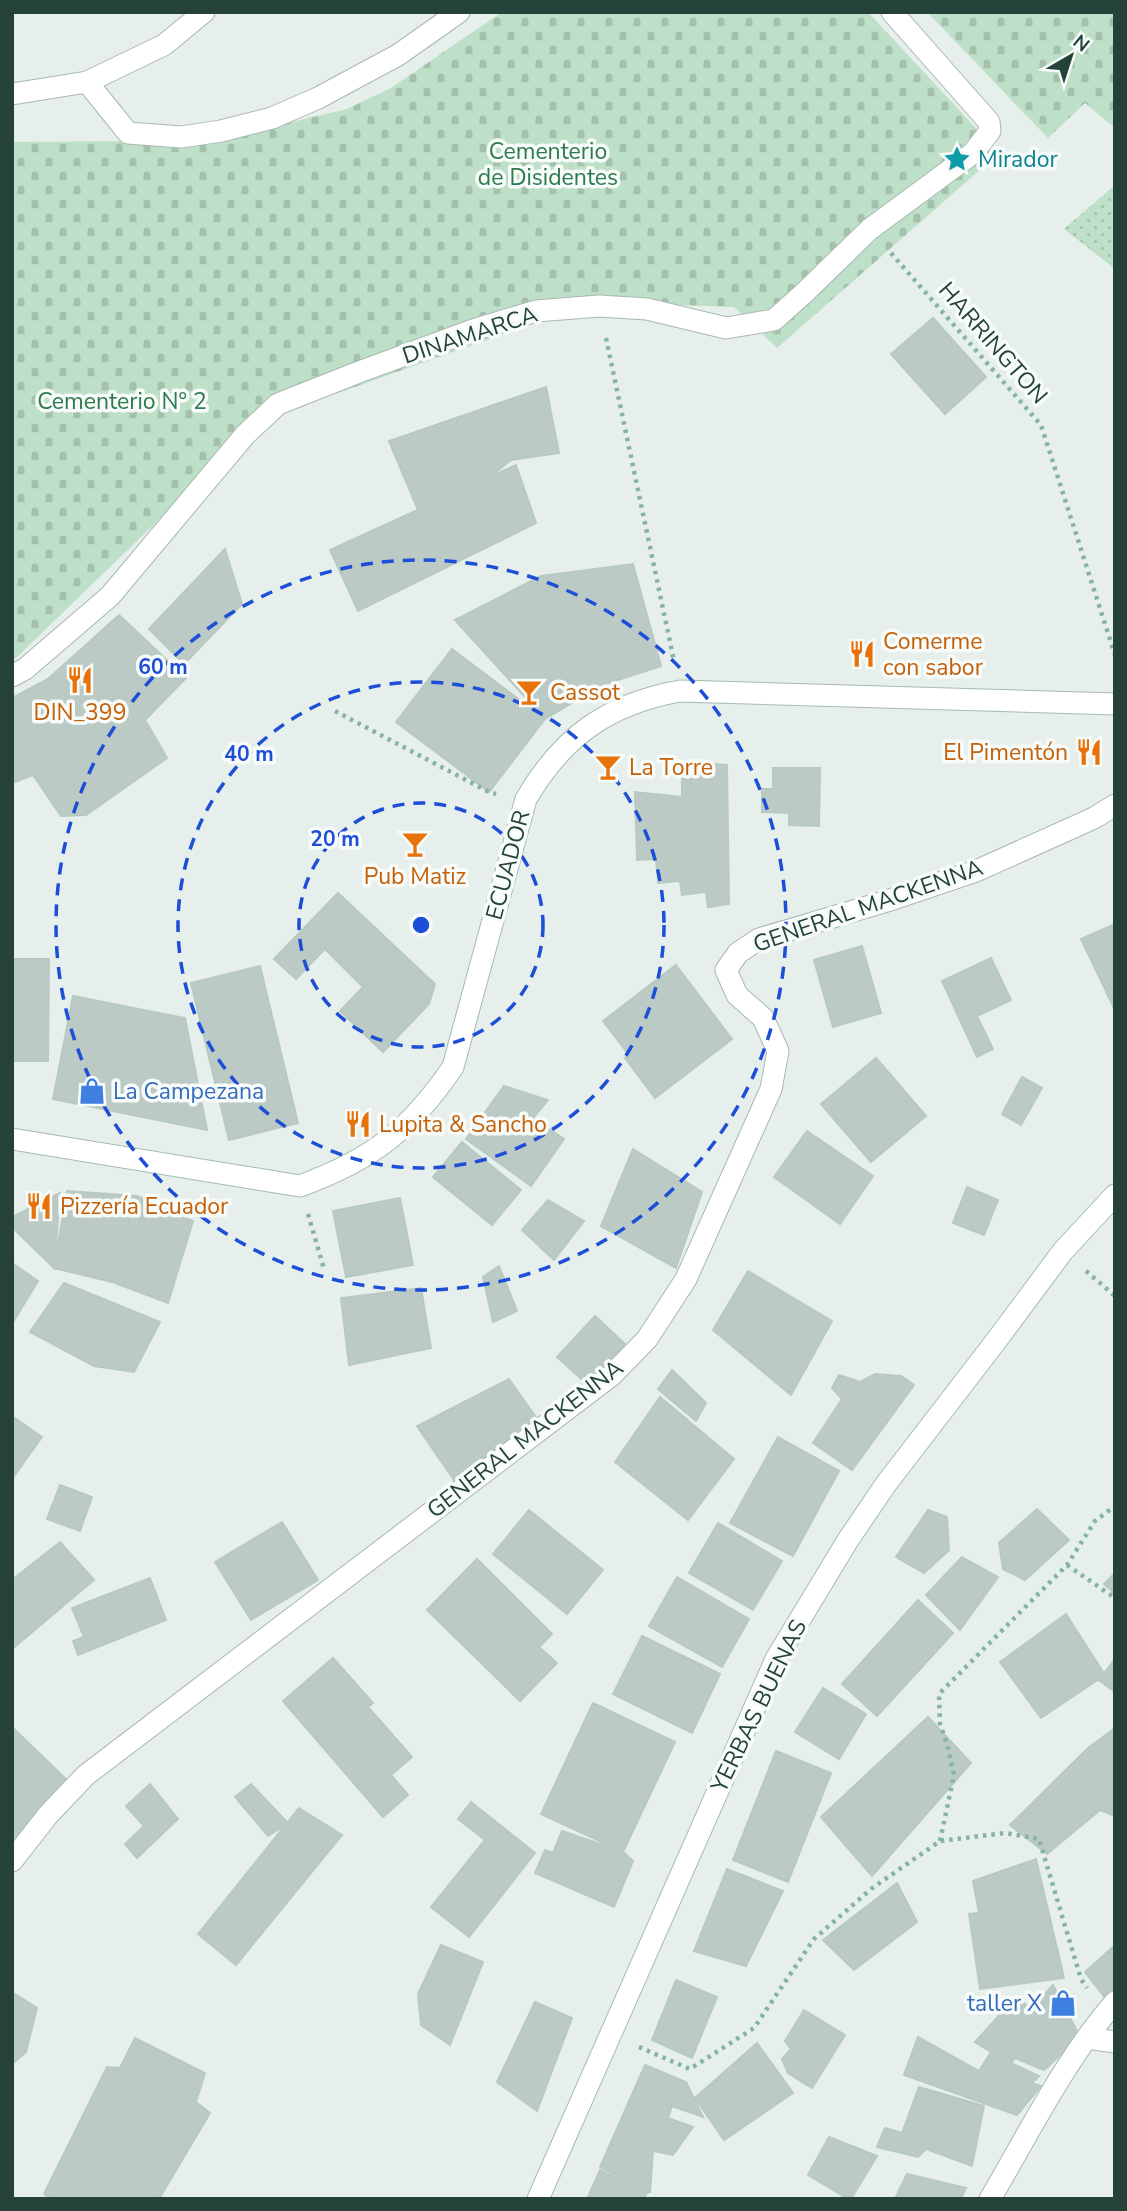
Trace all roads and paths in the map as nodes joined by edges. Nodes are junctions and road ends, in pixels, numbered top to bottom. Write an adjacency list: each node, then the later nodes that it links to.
1 (204, 12): 4 (street)
2 (459, 12): 4 (street)
3 (892, 12): 6 (street, DINAMARCA)
4 (87, 82): 5 (street)
5 (12, 94)
6 (870, 229): 7 (street, DINAMARCA); 8 (path, HARRINGTON)
7 (599, 306): 9 (street, DINAMARCA); 10 (path)
8 (1115, 655)
9 (12, 676)
10 (680, 691): 11 (street, ECUADOR); 13 (street, ECUADOR)
11 (1115, 705)
12 (335, 711): 13 (path)
13 (526, 799): 16 (street, ECUADOR)
14 (1115, 805): 23 (street, GENERAL MACKENNA)
15 (12, 1139): 16 (street, ECUADOR)
16 (300, 1186): 18 (path)
17 (1115, 1195): 25 (street, YERBAS BUENAS)
18 (324, 1269)
19 (1115, 1506): 20 (path)
20 (1067, 1565): 21 (path); 22 (path)
21 (1115, 1598)
22 (940, 1841): 24 (path); 25 (path)
23 (12, 1861)
24 (1110, 2008): 26 (street)
25 (610, 2033): 28 (street, YERBAS BUENAS)
26 (1087, 2038): 27 (street); 29 (street)
27 (1115, 2042)
28 (538, 2199)
29 (990, 2199)

